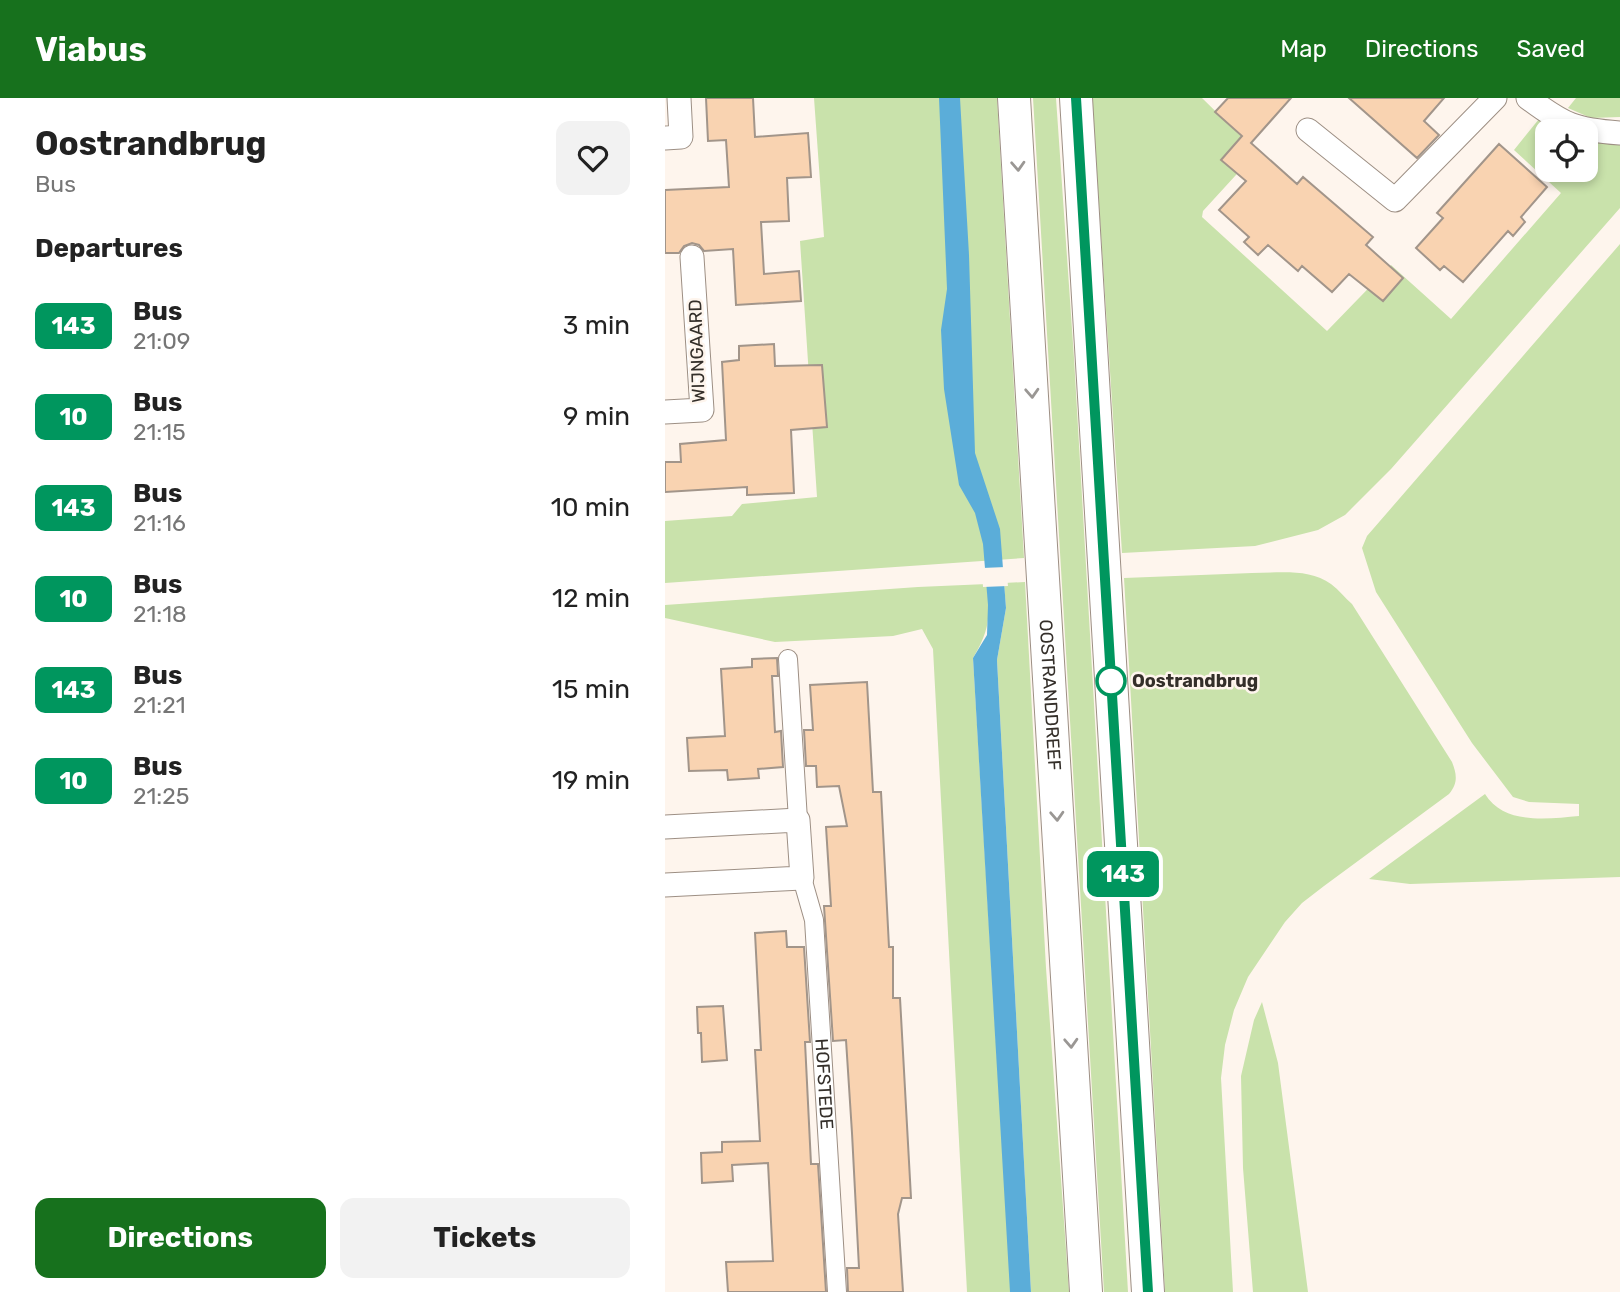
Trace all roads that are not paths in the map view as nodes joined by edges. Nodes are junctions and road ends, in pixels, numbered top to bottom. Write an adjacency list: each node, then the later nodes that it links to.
1 (679, 98): 8 (street)
2 (1014, 98): 17 (main road, OOSTRANDDREEF, one-way to 17)
3 (1076, 98): 18 (main road)
4 (1495, 98): 6 (street)
5 (1528, 98): 7 (street)
6 (1308, 130)
7 (1620, 133)
8 (665, 138)
9 (692, 257): 10 (street, WIJNGAARD)
10 (665, 412)
11 (788, 659): 12 (street, HOFSTEDE)
12 (799, 820): 13 (street); 14 (street, HOFSTEDE)
13 (665, 827)
14 (802, 878): 15 (street); 16 (street, HOFSTEDE)
15 (665, 885)
16 (837, 1292)
17 (1086, 1292)
18 (1148, 1292)

